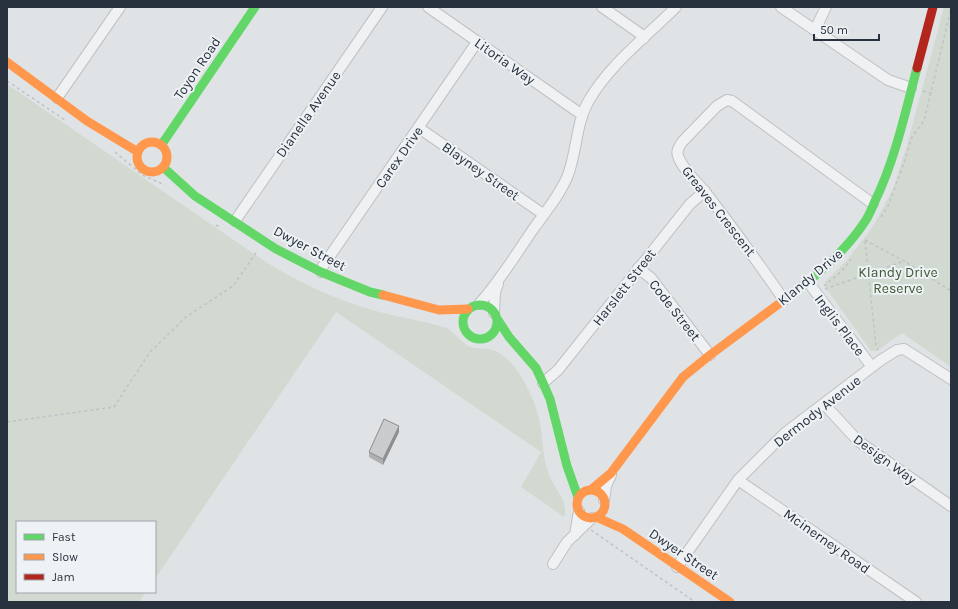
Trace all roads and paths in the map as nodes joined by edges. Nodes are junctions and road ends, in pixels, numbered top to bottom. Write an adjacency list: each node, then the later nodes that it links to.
1 (120, 7): 15 (street)
2 (255, 7): 18 (street, Toyon Road)
3 (382, 7): 26 (street, Dianella Avenue)
4 (428, 7): 12 (street, Litoria Way)
5 (602, 7): 11 (street)
6 (676, 7): 11 (street)
7 (781, 7): 10 (street)
8 (826, 7): 10 (street)
9 (933, 7): 14 (street, Klandy Drive)
10 (815, 30): 14 (street)
11 (644, 38): 16 (street)
12 (478, 42): 16 (street, Litoria Way); 17 (street, Carex Drive)
13 (7, 62): 15 (street)
14 (911, 88): 24 (street, Klandy Drive)
15 (57, 98): 19 (street)
16 (583, 113): 25 (street)
17 (419, 128): 25 (street, Blayney Street); 30 (street, Carex Drive)
18 (162, 144): 19 (street); 20 (street)
19 (138, 152): 20 (street)
20 (163, 167): 26 (street, Dwyer Street)
21 (134, 169): 22 (path)
22 (169, 187)
23 (705, 191): 24 (street, Greaves Crescent); 29 (street, Harslett Street); 36 (street, Greaves Crescent)
24 (873, 204): 33 (street, Klandy Drive)
25 (543, 214): 32 (street)
26 (234, 221): 27 (street, Dwyer Street)
27 (264, 240): 30 (street, Dwyer Street); 50 (path)
28 (904, 261): 31 (path); 31 (path); 35 (path)
29 (638, 268): 44 (street, Code Street); 48 (street, Harslett Street)
30 (320, 272): 39 (street, Dwyer Street)
31 (868, 274): 34 (path); 45 (path)
32 (499, 280): 37 (street); 40 (street)
33 (808, 282): 34 (street, Inglis Place); 36 (street, Klandy Drive)
34 (816, 292): 46 (street, Inglis Place)
35 (951, 292)
36 (784, 300): 44 (street, Klandy Drive)
37 (479, 304): 38 (street); 40 (street)
38 (468, 309): 39 (street, Dwyer Street); 41 (street)
39 (439, 310): 41 (street, Dwyer Street)
40 (495, 315): 42 (street); 43 (street)
41 (463, 327): 42 (street)
42 (484, 338): 43 (street)
43 (523, 353): 48 (street)
44 (710, 355): 52 (street, Klandy Drive)
45 (881, 360): 46 (street, Dermody Avenue); 47 (street, Dermody Avenue)
46 (872, 367): 49 (street, Dermody Avenue)
47 (951, 379)
48 (543, 383): 51 (street)
49 (824, 404): 53 (street, Dermody Avenue); 57 (street, Design Way)
50 (7, 422)
51 (567, 466): 54 (street); 55 (street)
52 (611, 473): 54 (street, Klandy Drive); 56 (street, Klandy Drive)
53 (738, 480): 64 (street, Dermody Avenue); 67 (street, Mcinerney Road)
54 (590, 490): 55 (street); 56 (street)
55 (578, 497): 58 (street)
56 (605, 502): 59 (street); 61 (street, Dwyer Street)
57 (951, 506)
58 (579, 511): 59 (street); 62 (street)
59 (594, 517): 60 (street); 61 (street, Dwyer Street)
60 (584, 526): 62 (street); 65 (path)
61 (623, 529): 64 (street, Dwyer Street)
62 (575, 535): 63 (street)
63 (552, 564)
64 (677, 567): 66 (street, Dwyer Street)
65 (695, 602)
66 (730, 602)
67 (916, 602)

